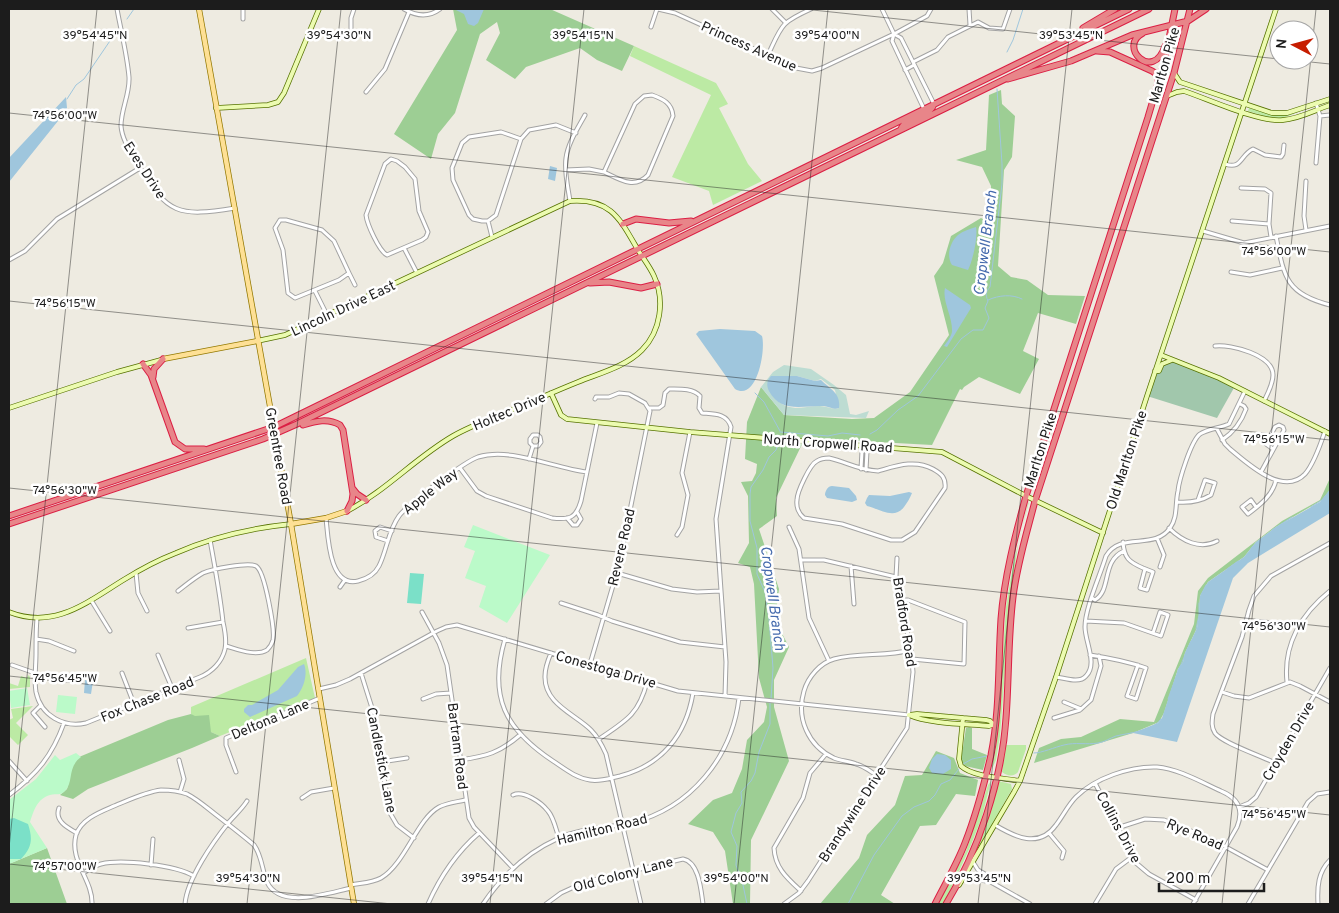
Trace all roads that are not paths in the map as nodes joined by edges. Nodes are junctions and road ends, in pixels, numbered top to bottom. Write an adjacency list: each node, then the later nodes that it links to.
1 (117, 9): 60 (street, Eves Drive)
2 (199, 9): 47 (main road, Greentree Road)
3 (244, 9): 23 (street)
4 (319, 9): 47 (street)
5 (354, 9): 29 (street)
6 (404, 9): 22 (street)
7 (440, 9): 22 (street)
8 (657, 9): 28 (street); 34 (street, Princess Avenue)
9 (772, 9): 25 (street)
10 (811, 9): 25 (street)
11 (882, 9): 31 (street)
12 (931, 9): 31 (street, Princess Avenue)
13 (969, 9): 27 (street)
14 (1010, 9): 27 (street)
15 (1115, 9): 32 (highway)
16 (1129, 9): 32 (highway)
17 (1149, 9): 38 (highway)
18 (1176, 9): 26 (highway, Marlton Pike)
19 (1190, 9): 24 (highway, Marlton Pike)
20 (1206, 9): 24 (highway)
21 (1276, 9): 45 (street, Old Marlton Pike)
22 (409, 12): 40 (street)
23 (243, 19)
24 (1188, 21): 26 (highway); 37 (highway, Marlton Pike)
25 (785, 22): 34 (street)
26 (1172, 24): 30 (highway); 30 (highway); 39 (highway, Marlton Pike)
27 (970, 25): 35 (street)
28 (651, 27)
29 (351, 29)
30 (1152, 29): 33 (highway)
31 (894, 34): 34 (street, Princess Avenue); 35 (street); 36 (street)
32 (1058, 44): 44 (highway)
33 (1092, 52): 38 (highway); 39 (highway)
34 (768, 55)
35 (914, 64): 36 (street); 44 (street)
36 (906, 70): 48 (street)
37 (1174, 73): 41 (highway, Marlton Pike); 45 (street)
38 (1000, 81): 54 (highway)
39 (1157, 86): 130 (highway, Marlton Pike)
40 (366, 92)
41 (1167, 96): 50 (street); 133 (highway, Marlton Pike)
42 (1330, 99): 43 (street)
43 (1316, 103): 45 (street); 49 (street)
44 (934, 104): 48 (highway); 54 (highway)
45 (1244, 105): 50 (street, Old Marlton Pike)
46 (1330, 106): 49 (street)
47 (216, 108): 66 (main road, Greentree Road)
48 (924, 109): 67 (highway)
49 (1318, 109): 50 (street); 53 (street)
50 (1242, 112): 59 (street, Old Marlton Pike)
51 (585, 115): 55 (street)
52 (1330, 115): 53 (street)
53 (1320, 116): 58 (street)
54 (901, 130): 80 (highway)
55 (576, 133): 56 (street); 61 (street)
56 (522, 139): 68 (street); 68 (street)
57 (1284, 144): 59 (street)
58 (1316, 163)
59 (1225, 164): 74 (street, Old Marlton Pike)
60 (140, 168): 66 (street, Eves Drive); 81 (street)
61 (566, 170): 62 (street); 65 (street)
62 (604, 172): 62 (street)
63 (1306, 181): 73 (street)
64 (1241, 188): 71 (street)
65 (570, 201): 70 (street); 76 (street, Lincoln Drive East)
66 (235, 208): 92 (main road, Greentree Road)
67 (708, 215): 70 (highway); 79 (highway)
68 (488, 220): 76 (street)
69 (1232, 221): 71 (street)
70 (623, 224): 79 (street)
71 (1269, 224): 77 (street)
72 (1330, 226): 73 (street)
73 (1306, 230): 75 (street)
74 (1203, 231): 77 (street); 94 (street, Old Marlton Pike)
75 (1276, 236): 77 (street); 82 (street)
76 (492, 237): 85 (street, Lincoln Drive East)
77 (1271, 237)
78 (404, 248): 78 (street); 85 (street)
79 (638, 250): 80 (street); 109 (highway)
80 (642, 256): 86 (highway); 87 (street, Holtec Drive)
81 (9, 260)
82 (1282, 268): 83 (street); 90 (street)
83 (1231, 272)
84 (349, 273): 88 (street); 89 (street); 89 (street)
85 (417, 274): 91 (street, Lincoln Drive East)
86 (587, 283): 87 (highway); 108 (highway)
87 (657, 284): 101 (street, Holtec Drive)
88 (355, 285)
89 (315, 291): 91 (street)
90 (1330, 306)
91 (327, 315): 92 (street, Lincoln Drive East)
92 (257, 341): 95 (main road, Lincoln Drive East); 109 (main road, Greentree Road)
93 (1215, 346): 103 (street)
94 (1161, 355): 96 (street); 98 (street, Old Marlton Pike)
95 (163, 359): 97 (street, Lincoln Drive East); 99 (highway)
96 (1174, 360): 98 (street); 100 (street)
97 (143, 364): 99 (highway); 105 (street, Lincoln Drive East)
98 (1155, 372): 146 (street, Old Marlton Pike)
99 (153, 380): 120 (highway)
100 (1246, 391): 103 (street); 104 (street)
101 (551, 393): 107 (street, North Cropwell Road); 131 (street, Holtec Drive)
102 (594, 399): 106 (street)
103 (1264, 401): 112 (street)
104 (1240, 404): 111 (street); 117 (street)
105 (9, 408)
106 (649, 408): 110 (street, Revere Road); 116 (street)
107 (596, 423): 110 (street, North Cropwell Road); 126 (street)
108 (298, 424): 114 (highway); 129 (highway)
109 (274, 427): 114 (main road, Greentree Road); 120 (highway)
110 (646, 428): 113 (street, North Cropwell Road); 162 (street, Revere Road)
111 (1217, 429): 117 (street); 134 (street)
112 (1325, 431): 115 (street); 128 (street)
113 (690, 432): 116 (street, North Cropwell Road); 147 (street)
114 (275, 434): 141 (highway); 142 (main road, Greentree Road)
115 (1330, 434)
116 (729, 436): 119 (street, North Cropwell Road); 167 (street)
117 (1222, 440): 127 (street)
118 (533, 446): 122 (street)
119 (865, 447): 124 (street); 125 (street); 130 (street, North Cropwell Road)
120 (215, 448): 138 (highway)
121 (1273, 449): 121 (street); 127 (street)
122 (529, 459): 123 (street, Apple Way); 126 (street, Apple Way)
123 (460, 468): 140 (street); 145 (street, Apple Way)
124 (861, 469): 125 (street); 125 (street)
125 (866, 470)
126 (587, 472): 137 (street)
127 (1261, 472): 128 (street)
128 (1276, 480): 135 (street)
129 (353, 489): 131 (highway); 136 (highway)
130 (1026, 496): 133 (street, North Cropwell Road); 228 (highway, Marlton Pike)
131 (366, 500): 136 (street, Holtec Drive)
132 (1198, 500): 132 (street); 134 (street)
133 (1035, 501): 146 (street, North Cropwell Road); 242 (highway, Marlton Pike)
134 (1177, 502): 144 (street)
135 (1255, 508)
136 (347, 511): 139 (main road, Holtec Drive)
137 (577, 512): 140 (street); 140 (street)
138 (9, 516)
139 (326, 518): 142 (main road, Holtec Drive); 164 (street)
140 (567, 518)
141 (9, 524)
142 (291, 524): 149 (street); 208 (main road, Greentree Road)
143 (789, 527): 156 (street)
144 (1170, 528): 148 (street); 151 (street)
145 (392, 531): 150 (street, Apple Way); 150 (street)
146 (1103, 533): 204 (street, Old Marlton Pike)
147 (676, 535)
148 (1157, 538): 152 (street); 158 (street)
149 (210, 540): 160 (street); 161 (street)
150 (388, 541): 164 (street, Apple Way)
151 (1217, 541)
152 (1124, 542): 154 (street); 169 (street)
153 (1330, 544): 209 (street)
154 (1124, 551): 159 (street); 169 (street)
155 (897, 558): 163 (street, Bradford Road)
156 (801, 560): 157 (street); 196 (street)
157 (851, 566): 163 (street); 173 (street)
158 (1160, 567)
159 (1145, 569): 159 (street)
160 (215, 570): 166 (street); 180 (street); 187 (street)
161 (136, 573): 170 (street); 174 (street)
162 (617, 573): 167 (street); 177 (street, Revere Road)
163 (896, 577): 171 (street, Bradford Road)
164 (345, 580): 165 (street)
165 (340, 587)
166 (178, 591)
167 (721, 591): 188 (street)
168 (1330, 591): 206 (street)
169 (1092, 598): 179 (street)
170 (92, 600): 178 (street); 182 (street)
171 (902, 600): 189 (street, Bradford Road); 195 (street)
172 (561, 603): 177 (street)
173 (854, 604)
174 (147, 611)
175 (9, 612): 178 (street)
176 (422, 612): 183 (street, Bartram Road)
177 (603, 617): 188 (street); 197 (street, Revere Road)
178 (37, 618): 185 (street)
179 (1086, 621): 184 (street); 193 (street)
180 (223, 622): 181 (street); 187 (street)
181 (188, 628)
182 (110, 630)
183 (433, 633): 186 (street, Conestoga Drive); 203 (street, Conestoga Drive); 210 (street, Bartram Road)
184 (1153, 633): 184 (street)
185 (36, 639): 190 (street); 201 (street)
186 (505, 639): 191 (street, Conestoga Drive); 230 (street)
187 (226, 646): 207 (street, Fox Chase Road)
188 (725, 647): 213 (street)
189 (911, 650): 195 (street, Bradford Road); 196 (street)
190 (74, 651)
191 (551, 653): 197 (street, Conestoga Drive); 231 (street)
192 (158, 655): 207 (street)
193 (1090, 655): 194 (street); 204 (street)
194 (1099, 656): 199 (street); 222 (street)
195 (912, 659): 223 (street, Bradford Road)
196 (829, 662): 220 (street)
197 (590, 664): 205 (street, Conestoga Drive)
198 (12, 665): 201 (street)
199 (1138, 665): 199 (street)
200 (1330, 668): 212 (street, Croyden Drive)
201 (35, 673): 221 (street)
202 (122, 673): 219 (street)
203 (360, 673): 208 (street, Conestoga Drive); 237 (street, Candlestick Lane)
204 (1056, 677): 245 (street, Old Marlton Pike)
205 (647, 682): 211 (street, Conestoga Drive); 231 (street)
206 (1287, 682): 209 (street); 212 (street)
207 (172, 688): 219 (street, Fox Chase Road)
208 (319, 689): 214 (main road, Greentree Road)
209 (1222, 692): 238 (street)
210 (452, 693): 216 (street); 235 (street, Bartram Road)
211 (693, 693): 213 (street, Conestoga Drive); 243 (street)
212 (1315, 694): 218 (street); 238 (street, Croyden Drive)
213 (725, 696): 215 (street, Conestoga Drive)
214 (320, 698): 239 (street, Deltona Lane); 247 (main road, Greentree Road)
215 (739, 698): 220 (street, Conestoga Drive); 258 (street, Hamilton Road)
216 (423, 699)
217 (1064, 702): 222 (street)
218 (1330, 702)
219 (134, 704): 226 (street, Fox Chase Road)
220 (802, 704): 223 (street, Conestoga Drive); 232 (street)
221 (42, 705): 226 (street); 229 (street)
222 (1081, 709): 225 (street)
223 (909, 715): 224 (street, Conestoga Drive); 227 (street, Conestoga Drive); 240 (street, Brandywine Drive)
224 (963, 718): 227 (street); 228 (street, Conestoga Drive)
225 (1054, 718)
226 (64, 723): 244 (street)
227 (962, 724): 228 (street, Conestoga Drive); 241 (street)
228 (994, 724): 241 (highway, Marlton Pike)
229 (45, 728)
230 (520, 735): 235 (street); 243 (street)
231 (599, 739): 243 (street)
232 (826, 754): 240 (street); 281 (street)
233 (407, 758): 237 (street)
234 (179, 760): 248 (street)
235 (460, 760): 253 (street, Bartram Road)
236 (9, 761): 244 (street)
237 (381, 762): 264 (street, Candlestick Lane)
238 (1275, 763): 255 (street, Croyden Drive)
239 (236, 772)
240 (876, 775): 281 (street, Brandywine Drive)
241 (986, 775): 242 (street); 293 (highway, Marlton Pike)
242 (997, 777): 245 (street); 283 (highway, Marlton Pike)
243 (612, 778): 258 (street)
244 (27, 781): 250 (street)
245 (1020, 781): 259 (street, Old Marlton Pike)
246 (1095, 783): 255 (street); 260 (street, Collins Drive); 263 (street)
247 (334, 788): 252 (street); 280 (main road, Greentree Road)
248 (180, 792): 257 (street); 262 (street)
249 (1330, 792): 275 (street)
250 (9, 795)
251 (513, 796): 265 (street)
252 (302, 798)
253 (465, 800): 261 (street, Bartram Road); 264 (street)
254 (247, 801): 257 (street)
255 (1239, 807): 267 (street)
256 (59, 808): 262 (street)
257 (227, 824): 278 (street); 280 (street)
258 (622, 824): 265 (street, Hamilton Road); 274 (street)
259 (995, 825): 263 (street); 271 (street, Old Marlton Pike)
260 (1118, 828): 267 (street, Rye Road); 268 (street, Collins Drive)
261 (480, 832): 273 (street, Bartram Road); 287 (street)
262 (77, 833): 276 (street)
263 (1049, 833): 269 (street)
264 (414, 838): 280 (street)
265 (559, 838): 273 (street, Hamilton Road)
266 (153, 839): 272 (street)
267 (1226, 847): 275 (street, Rye Road); 282 (street)
268 (1132, 857): 282 (street, Collins Drive); 295 (street)
269 (1062, 858)
270 (1330, 860): 298 (street)
271 (973, 862): 277 (street, Old Marlton Pike); 279 (street)
272 (152, 865): 276 (street); 278 (street)
273 (513, 868): 288 (street, Hamilton Road)
274 (633, 870): 289 (street, Old Colony Lane); 290 (street); 291 (street, Old Colony Lane)
275 (1268, 870): 297 (street)
276 (83, 873): 284 (street)
277 (966, 875): 279 (street); 283 (street, Old Marlton Pike)
278 (194, 876): 285 (street)
279 (989, 881): 294 (street)
280 (350, 886): 286 (main road, Greentree Road)
281 (801, 891): 292 (street, Brandywine Drive)
282 (1196, 900): 296 (street)
283 (947, 902)
284 (92, 904)
285 (185, 904)
286 (354, 904)
287 (428, 904)
288 (483, 904)
289 (546, 904)
290 (641, 904)
291 (703, 904)
292 (784, 904)
293 (935, 904)
294 (1030, 904)
295 (1095, 904)
296 (1193, 904)
297 (1248, 904)
298 (1318, 904)

